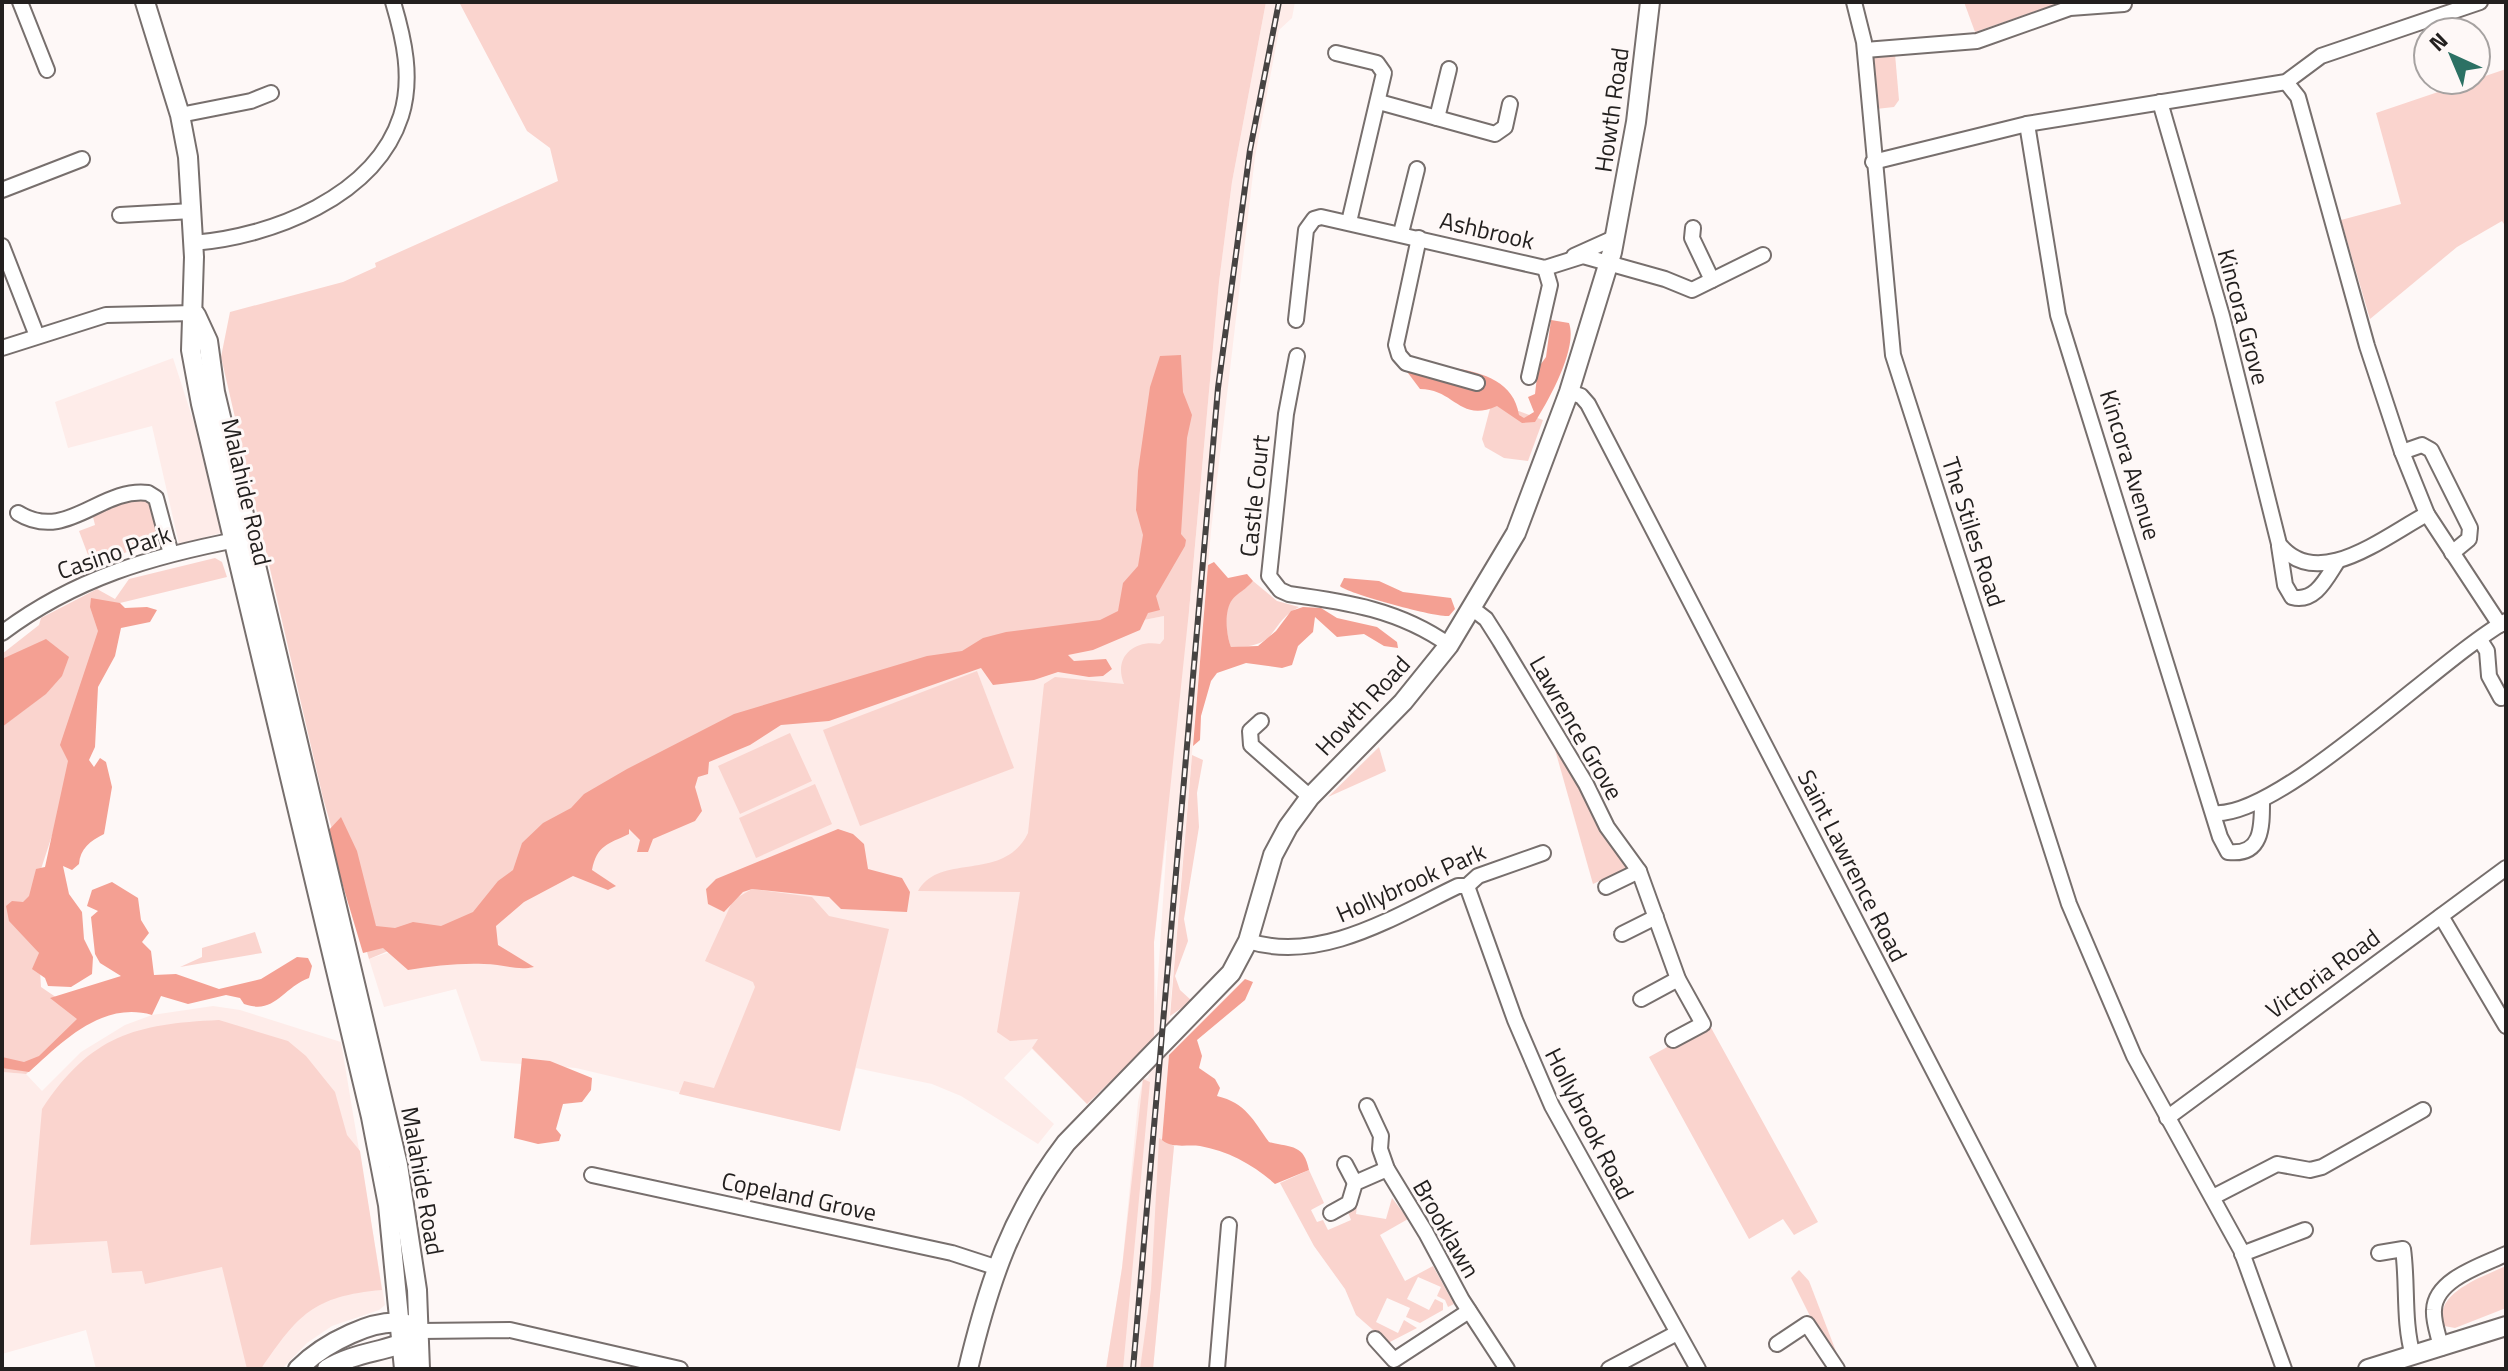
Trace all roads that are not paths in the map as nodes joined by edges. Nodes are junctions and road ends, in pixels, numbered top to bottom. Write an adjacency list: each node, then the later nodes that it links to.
1 (20, 2): 11 (street)
2 (145, 2): 17 (main road, Malahide Road)
3 (393, 2): 31 (street)
4 (1650, 2): 30 (main road, Howth Road)
5 (1854, 2): 8 (street, The Stiles Road)
6 (2480, 2): 12 (street)
7 (2124, 4): 8 (street)
8 (1865, 50): 21 (street, The Stiles Road)
9 (1336, 53): 14 (street)
10 (1449, 69): 18 (street)
11 (47, 70)
12 (2286, 82): 15 (street); 46 (street)
13 (271, 93): 17 (street)
14 (1379, 102): 18 (street); 26 (street)
15 (2160, 102): 19 (street); 50 (street, Kincora Grove)
16 (1510, 104): 18 (street)
17 (180, 115): 24 (main road, Malahide Road)
18 (1437, 118)
19 (2027, 124): 21 (street); 63 (street, Kincora Avenue)
20 (82, 159): 23 (street)
21 (1873, 162): 79 (street, The Stiles Road)
22 (1417, 169): 28 (street, Ashbrook)
23 (2, 190)
24 (192, 211): 25 (street); 31 (main road, Malahide Road)
25 (120, 215)
26 (1349, 222): 28 (street, Ashbrook); 39 (street, Ashbrook)
27 (1693, 228): 37 (street)
28 (1401, 233): 29 (street, Ashbrook)
29 (1419, 238): 36 (street, Ashbrook); 44 (street, Ashbrook)
30 (1614, 238): 34 (street, Ashbrook); 35 (main road, Howth Road)
31 (193, 243): 38 (main road, Malahide Road)
32 (2, 246): 40 (street)
33 (1763, 255): 37 (street)
34 (1570, 258): 35 (street); 36 (street, Ashbrook)
35 (1608, 264): 37 (street); 45 (main road, Howth Road)
36 (1545, 268): 43 (street, Ashbrook)
37 (1712, 280)
38 (195, 313): 40 (street); 49 (main road, Malahide Road)
39 (1296, 320)
40 (37, 336): 41 (street)
41 (2, 348)
42 (1297, 356): 58 (street, Castle Court)
43 (1529, 377)
44 (1477, 383)
45 (1569, 392): 54 (main road, Howth Road); 115 (street, Saint Lawrence Road)
46 (2402, 452): 48 (street); 51 (street)
47 (18, 513): 52 (street)
48 (2427, 514): 51 (street); 53 (street, Kincora Grove)
49 (241, 539): 52 (street, Casino Park); 85 (main road, Malahide Road)
50 (2279, 544): 53 (street); 53 (street, Kincora Grove)
51 (2452, 553): 55 (street)
52 (171, 554): 56 (street, Casino Park)
53 (2337, 562)
54 (1473, 609): 58 (main road, Howth Road); 66 (street, Lawrence Grove)
55 (2503, 623): 57 (street)
56 (2, 633)
57 (2480, 640): 59 (street); 62 (street)
58 (1449, 645): 61 (main road, Howth Road)
59 (2501, 698)
60 (1261, 721): 61 (street)
61 (1310, 797): 72 (main road, Howth Road)
62 (2262, 800): 63 (street); 63 (street, Kincora Avenue)
63 (2214, 813)
64 (1543, 853): 67 (street, Hollybrook Park)
65 (2506, 868): 69 (street, Victoria Road)
66 (1639, 871): 68 (street); 70 (street, Lawrence Grove)
67 (1467, 886): 72 (street, Hollybrook Park); 97 (street, Hollybrook Road)
68 (1606, 887)
69 (2441, 916): 75 (street); 79 (street, Victoria Road)
70 (1656, 917): 71 (street); 73 (street, Lawrence Grove)
71 (1622, 934)
72 (1248, 941): 92 (main road, Howth Road)
73 (1678, 979): 74 (street); 76 (street, Lawrence Grove)
74 (1641, 999)
75 (2506, 1026)
76 (1673, 1040)
77 (1367, 1106): 81 (street, Brooklawn)
78 (2423, 1110): 84 (street)
79 (2167, 1118): 84 (street, The Stiles Road)
80 (1345, 1164): 83 (street)
81 (1387, 1169): 83 (street, Brooklawn); 93 (street, Brooklawn)
82 (592, 1175): 92 (street, Copeland Grove)
83 (1355, 1183): 86 (street, Brooklawn)
84 (2213, 1197): 90 (street, The Stiles Road)
85 (396, 1204): 94 (main road, Malahide Road); 96 (main road, Malahide Road)
86 (1331, 1213)
87 (1229, 1225): 110 (street)
88 (2305, 1230): 90 (street)
89 (2379, 1253): 103 (street)
90 (2242, 1254): 116 (street, The Stiles Road)
91 (2506, 1254): 102 (street)
92 (995, 1267): 109 (main road, Howth Road)
93 (1469, 1311): 98 (street, Brooklawn); 111 (street, Brooklawn)
94 (402, 1322): 96 (main road); 99 (main road); 100 (main road, Malahide Road)
95 (2506, 1326): 102 (main road)
96 (420, 1331): 100 (main road); 107 (main road, Malahide Road); 108 (street)
97 (1677, 1333): 112 (street); 113 (street, Hollybrook Road)
98 (1375, 1339)
99 (329, 1344): 104 (main road); 105 (main road)
100 (403, 1344): 104 (main road); 106 (main road, Malahide Road)
101 (1777, 1344): 114 (street)
102 (2441, 1348): 103 (main road)
103 (2413, 1356): 117 (main road)
104 (334, 1365)
105 (298, 1369)
106 (404, 1369)
107 (420, 1369)
108 (680, 1369)
109 (968, 1369)
110 (1217, 1369)
111 (1507, 1369)
112 (1609, 1369)
113 (1698, 1369)
114 (1837, 1369)
115 (2088, 1369)
116 (2284, 1369)
117 (2368, 1369)

